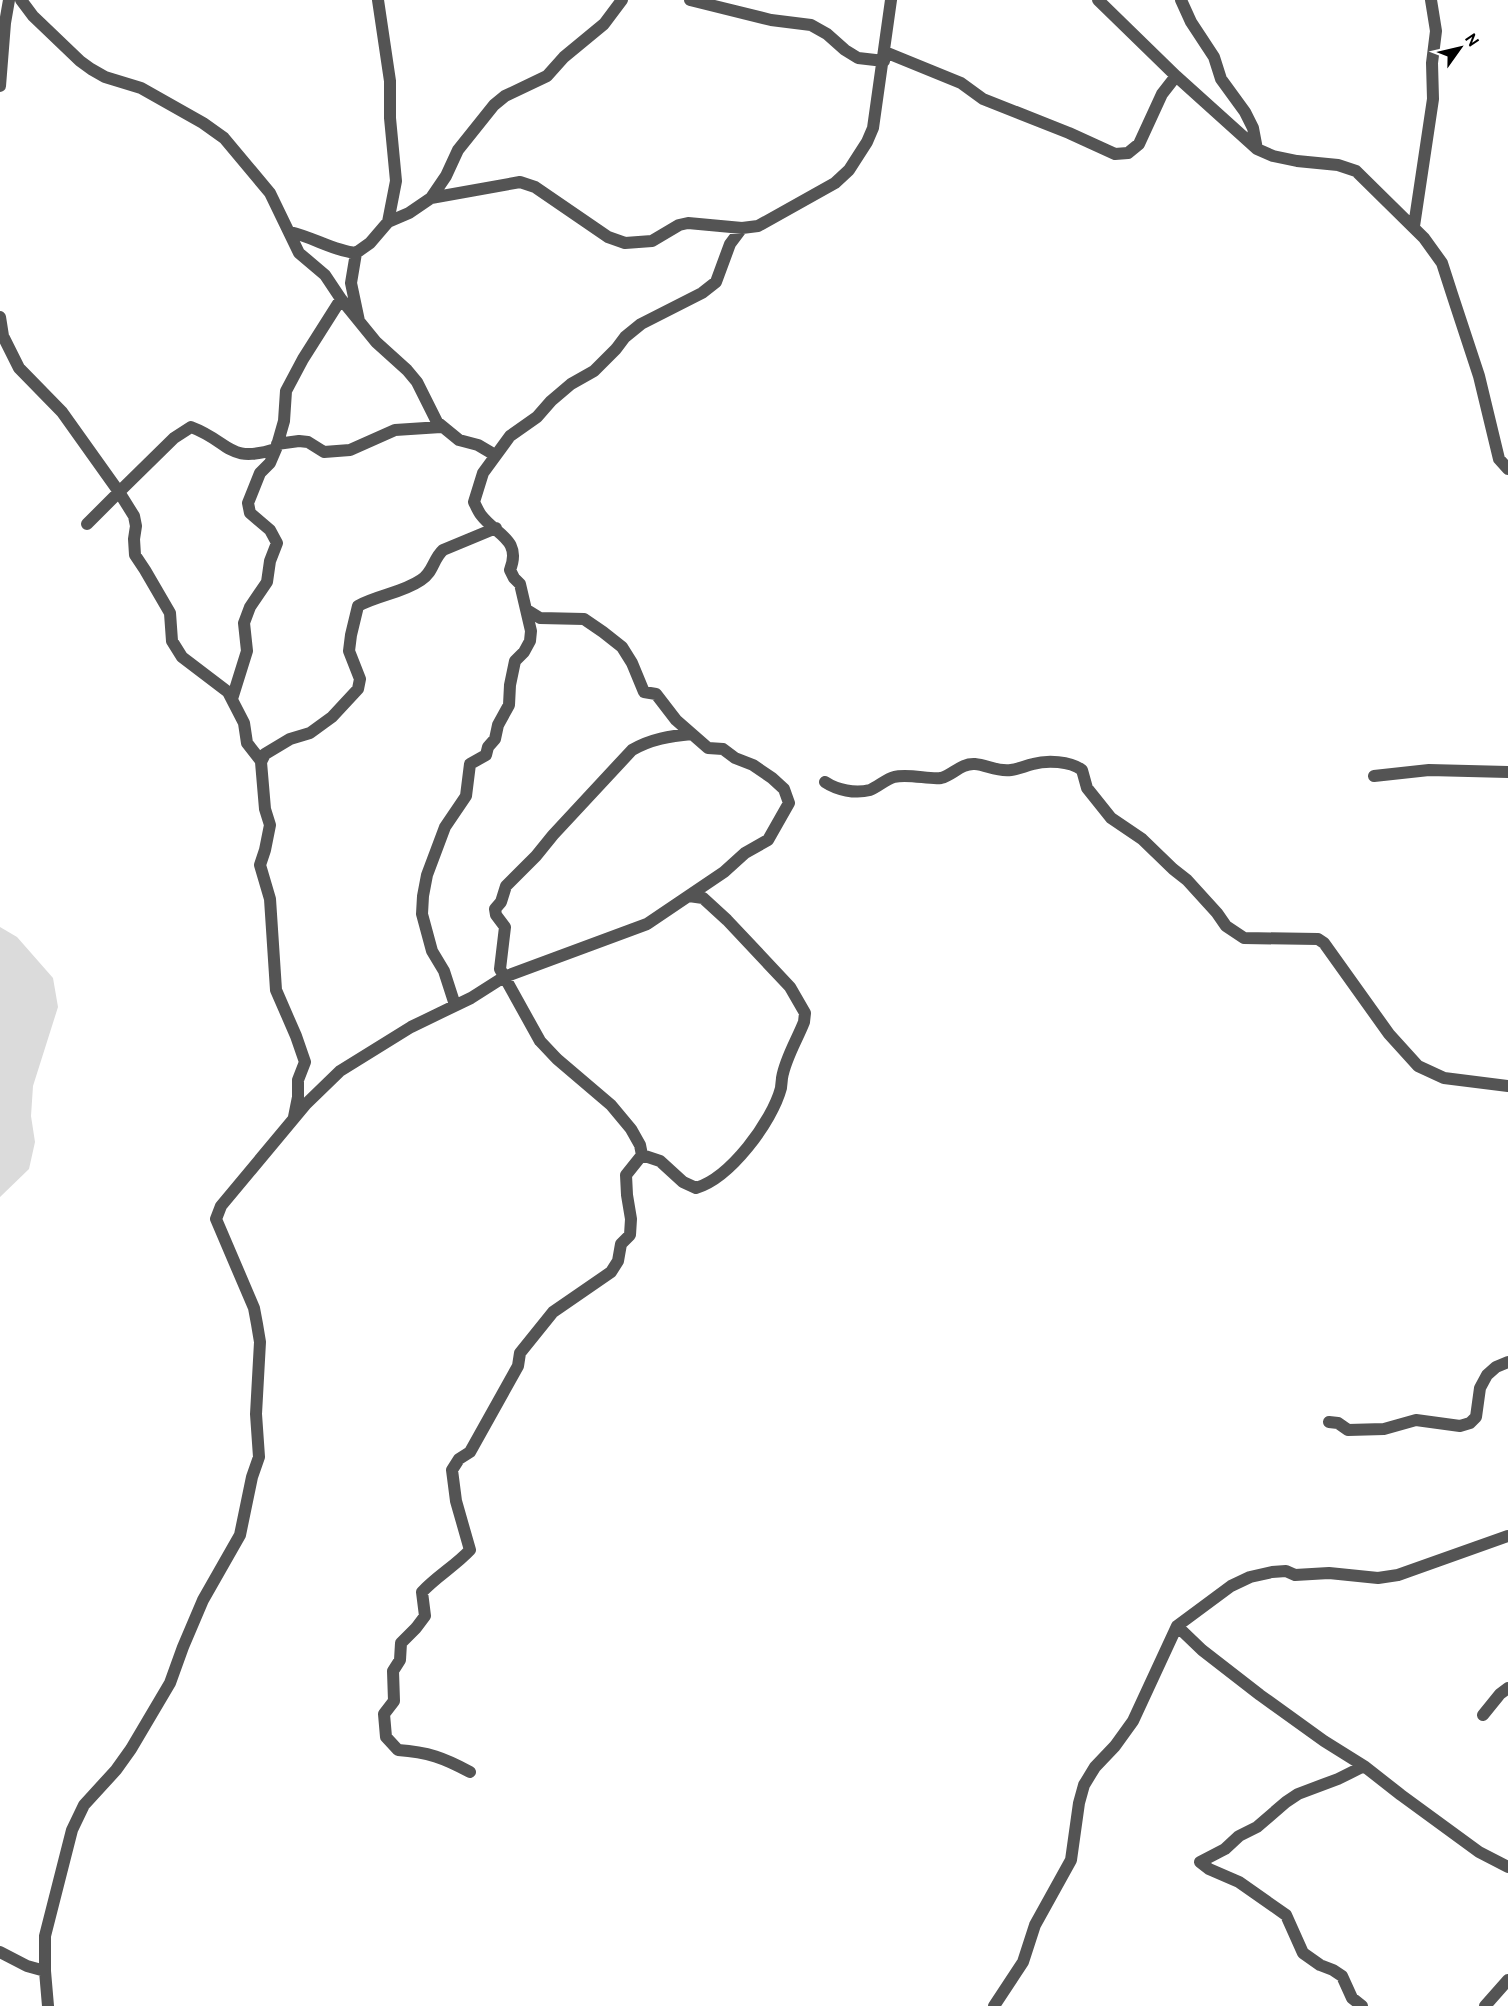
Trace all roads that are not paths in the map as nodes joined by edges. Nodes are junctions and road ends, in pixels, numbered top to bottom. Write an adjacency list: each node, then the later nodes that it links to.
1 (9, 0): 10 (street)
2 (21, 0): 19 (street)
3 (378, 0): 16 (street)
4 (622, 0): 15 (street)
5 (690, 0): 11 (street)
6 (891, 0): 11 (street)
7 (1098, 0): 12 (street)
8 (1181, 0): 14 (street)
9 (1431, 0): 17 (street)
10 (2, 33): 13 (street)
11 (884, 57): 12 (street); 18 (street)
12 (1176, 76): 14 (street)
13 (0, 86)
14 (1257, 149): 17 (street)
15 (431, 198): 16 (street); 18 (street)
16 (388, 222): 20 (street)
17 (1414, 226): 27 (street)
18 (742, 228): 26 (street)
19 (290, 232): 20 (street); 21 (street)
20 (356, 253): 23 (street)
21 (341, 299): 23 (street); 25 (street)
22 (0, 317): 28 (street)
23 (359, 321): 24 (street)
24 (441, 427): 25 (street); 26 (street)
25 (277, 446): 28 (street); 32 (street)
26 (495, 455): 30 (street)
27 (1508, 469)
28 (119, 492): 29 (street); 32 (street)
29 (87, 524)
30 (496, 528): 31 (street); 34 (street)
31 (527, 610): 33 (street); 40 (street)
32 (232, 699): 34 (street)
33 (692, 734): 38 (street); 39 (street)
34 (261, 761): 42 (street)
35 (1508, 772): 36 (street)
36 (1374, 776)
37 (825, 782): 41 (street)
38 (689, 896): 39 (street); 43 (street)
39 (504, 977): 40 (street); 43 (street)
40 (454, 1005): 42 (street)
41 (1508, 1086)
42 (293, 1121): 54 (street)
43 (642, 1155): 51 (street)
44 (1508, 1362): 45 (street)
45 (1329, 1422)
46 (1508, 1536): 47 (street)
47 (1177, 1626): 50 (street); 57 (street)
48 (1508, 1688): 49 (street)
49 (1483, 1715)
50 (1364, 1766): 52 (street); 58 (street)
51 (470, 1772)
52 (1508, 1867)
53 (0, 1952): 54 (street)
54 (45, 1971): 56 (street)
55 (1508, 1980): 59 (street)
56 (48, 2006)
57 (994, 2006)
58 (1362, 2006)
59 (1485, 2006)

